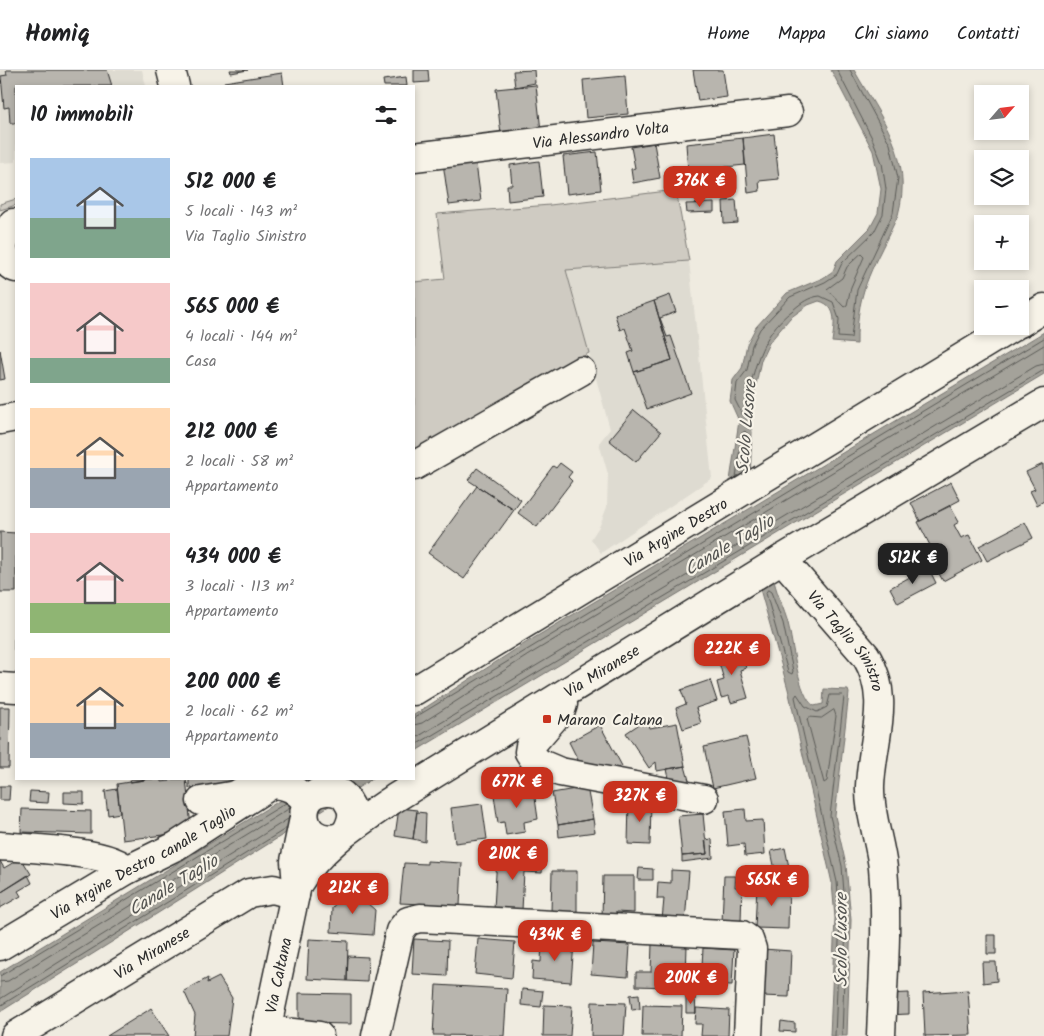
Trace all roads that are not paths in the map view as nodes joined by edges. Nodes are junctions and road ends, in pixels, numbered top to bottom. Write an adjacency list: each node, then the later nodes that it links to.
1 (171, 70): 2 (street)
2 (175, 85)
3 (788, 112): 4 (street, Via Alessandro Volta)
4 (415, 157)
5 (15, 225): 6 (street)
6 (15, 268)
7 (1044, 308): 8 (street)
8 (1029, 317)
9 (999, 335): 18 (street, Via Argine Destro)
10 (581, 370): 14 (street)
11 (1044, 403): 15 (street)
12 (15, 417): 13 (street)
13 (0, 420)
14 (415, 466)
15 (782, 559): 19 (street, Via Miranese); 35 (street, Via Taglio Sinistro)
16 (0, 687): 17 (street)
17 (15, 688)
18 (415, 690)
19 (560, 697): 21 (street, Via Miranese); 22 (street)
20 (345, 794): 21 (street); 24 (street); 25 (street)
21 (395, 798): 25 (street, Via Miranese)
22 (704, 799)
23 (201, 801): 24 (street)
24 (297, 805): 25 (street); 27 (street, Via Argine Destro canale Taglio); 28 (street, Via Caltana)
25 (342, 834): 28 (street, Via Caltana)
26 (0, 846): 27 (street)
27 (127, 870): 29 (street, Via Argine Destro canale Taglio)
28 (296, 890): 30 (street, Via Caltana); 31 (street, Via Miranese)
29 (1, 943)
30 (266, 1033): 32 (street)
31 (15, 1036)
32 (319, 1036)
33 (376, 1036): 34 (street)
34 (748, 1036)
35 (880, 1036)

